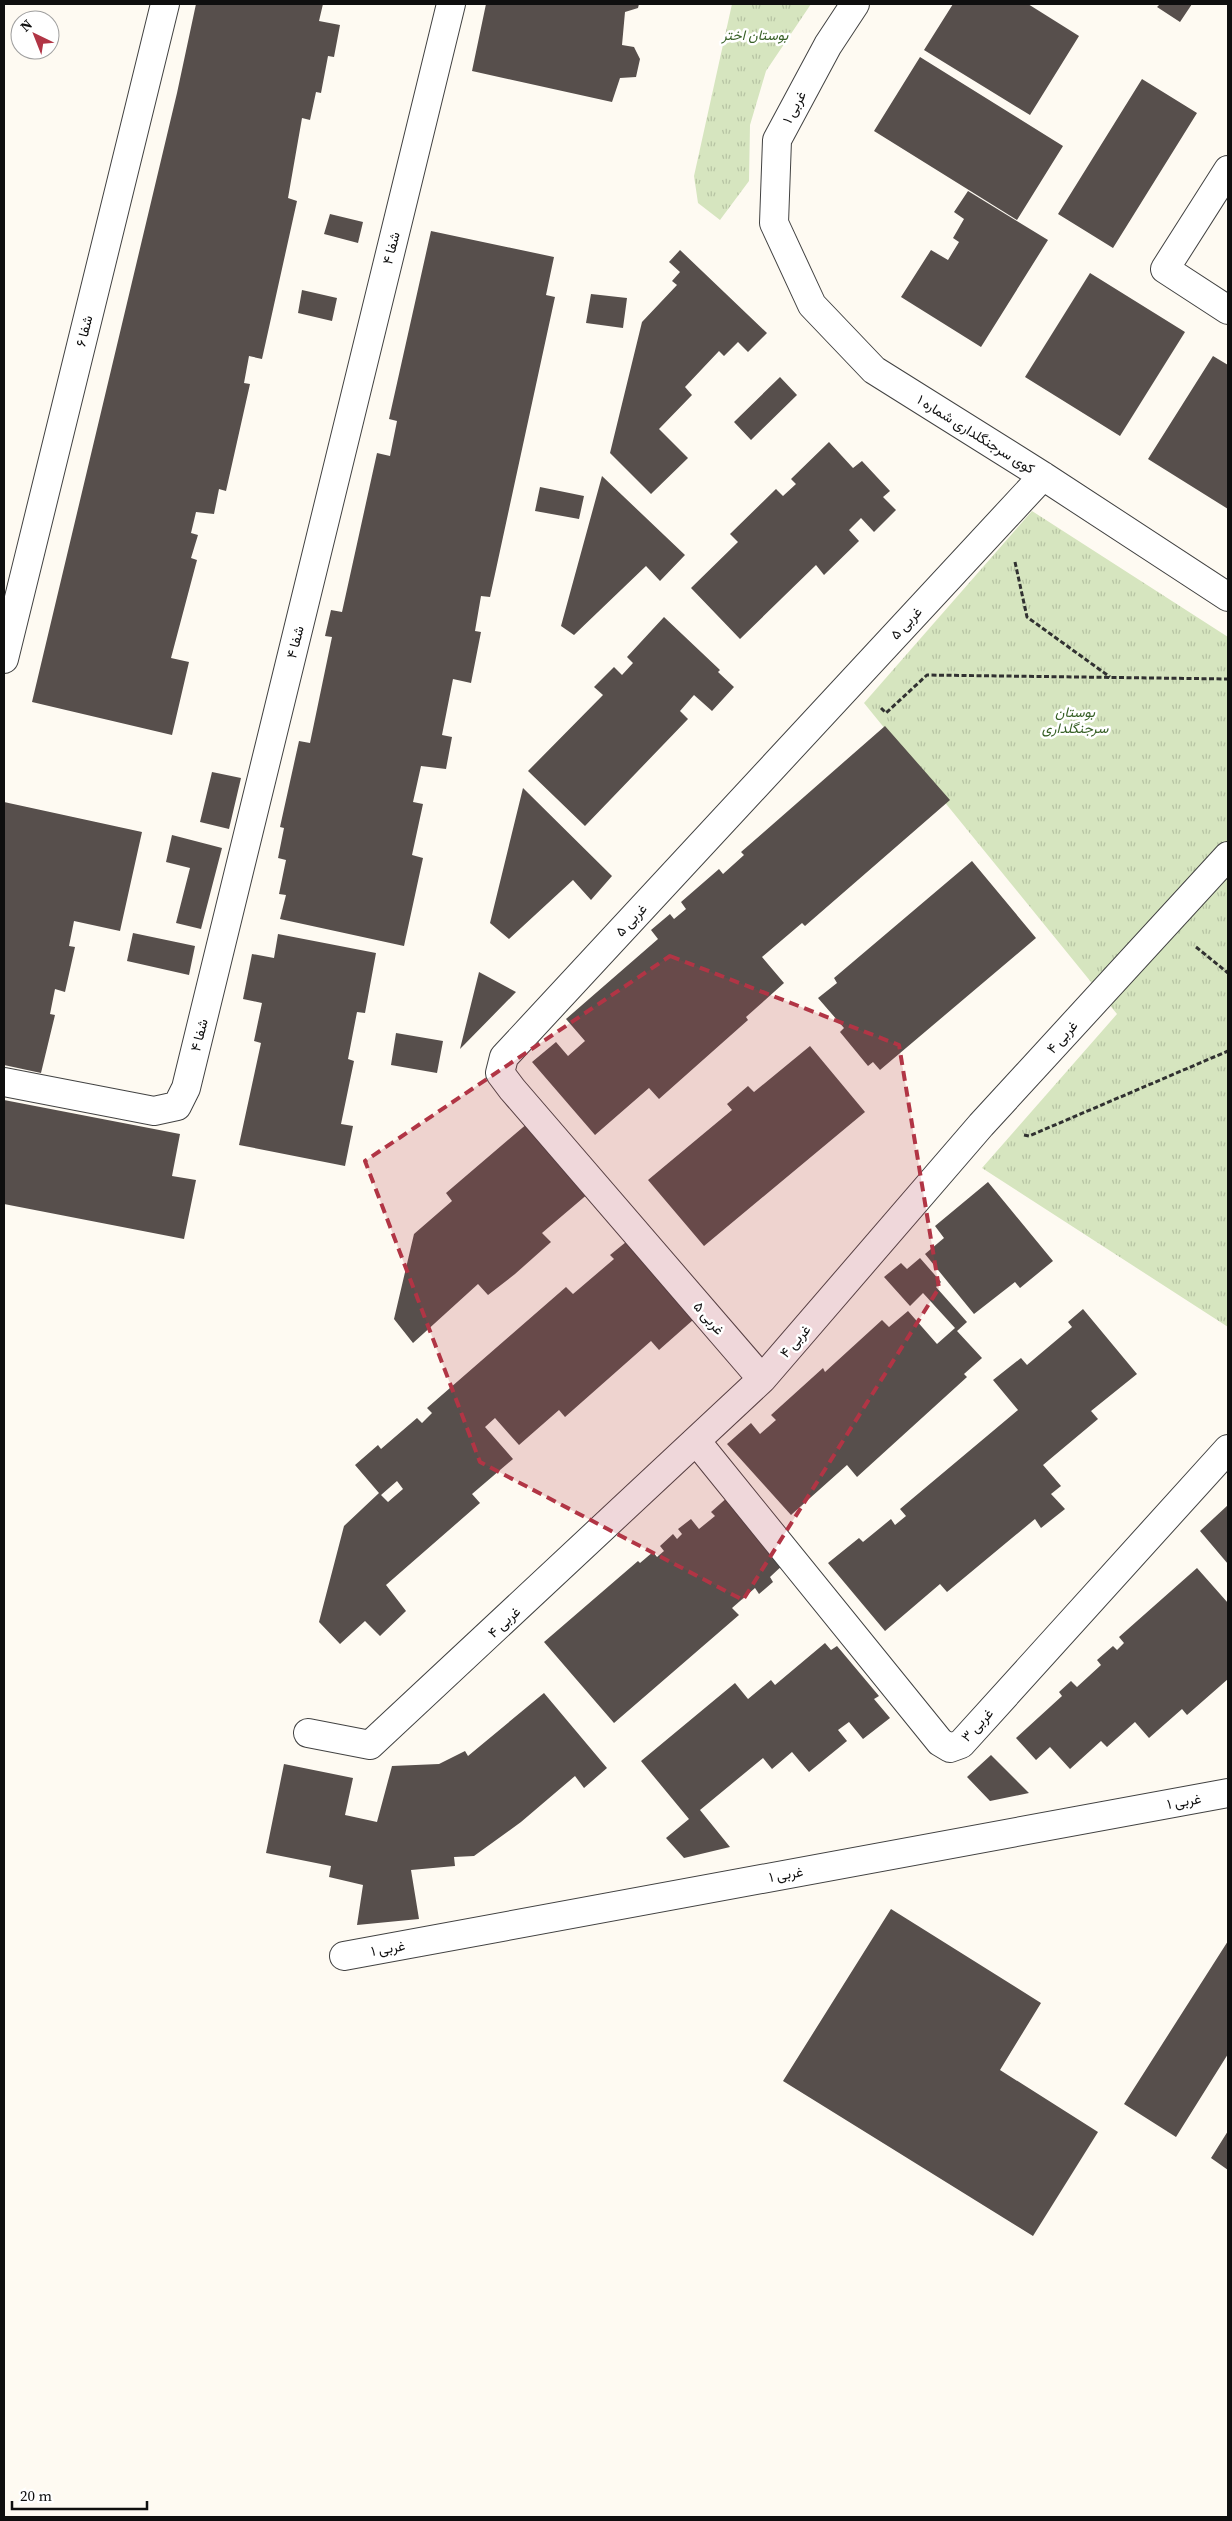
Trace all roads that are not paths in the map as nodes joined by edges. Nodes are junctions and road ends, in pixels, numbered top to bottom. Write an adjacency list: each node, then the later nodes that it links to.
1 (165, 4): 9 (street, شفا ۶)
2 (451, 4): 11 (street, شفا ۴)
3 (854, 4): 5 (street, غربی ۱)
4 (1228, 170): 6 (street)
5 (774, 223): 7 (street, کوی سرجنگلداری شماره ۱)
6 (1228, 310)
7 (1043, 476): 8 (street, کوی سرجنگلداری شماره ۱); 12 (street, غربی ۵)
8 (1228, 597)
9 (4, 659)
10 (1228, 856): 12 (street, غربی ۴)
11 (4, 1082)
12 (762, 1380): 13 (street, غربی ۴)
13 (697, 1442): 14 (street, غربی ۳); 15 (street, غربی ۴)
14 (1228, 1448)
15 (308, 1733)
16 (1228, 1792): 17 (street, غربی ۱)
17 (344, 1956)

